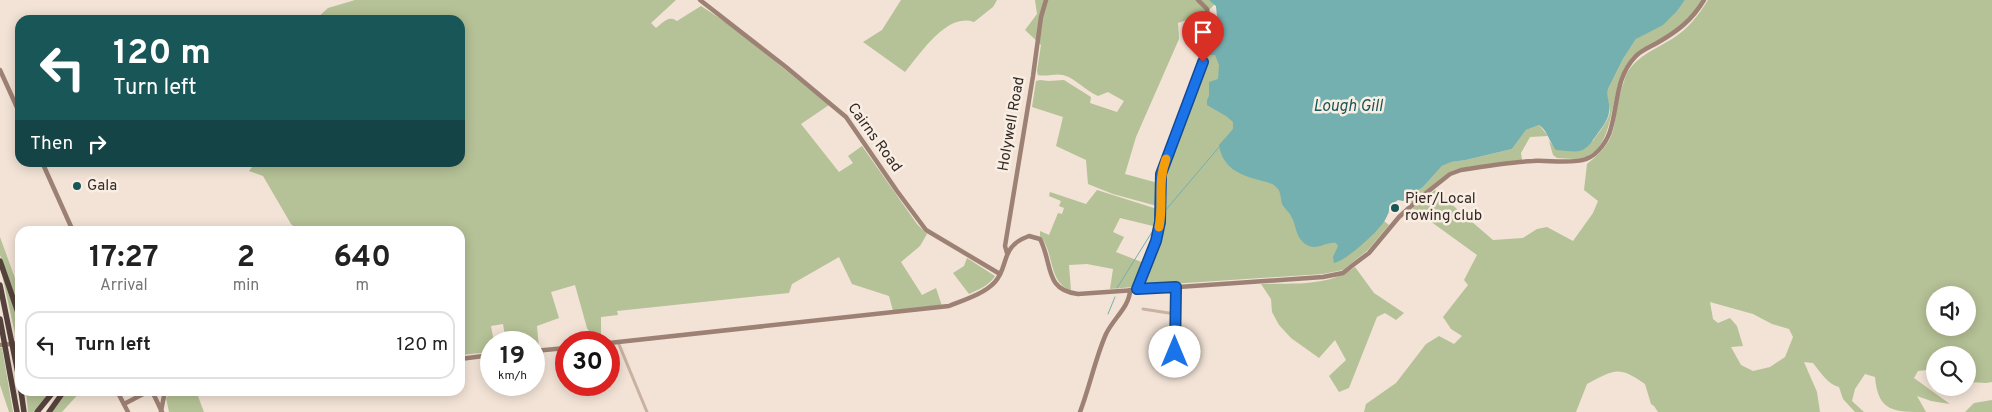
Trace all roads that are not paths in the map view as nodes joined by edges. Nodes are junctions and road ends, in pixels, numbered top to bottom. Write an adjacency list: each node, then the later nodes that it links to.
1 (700, 0): 11 (main road, Cairns Road)
2 (1046, 0): 9 (main road, Holywell Road)
3 (1198, 0): 14 (main road)
4 (1704, 0): 13 (main road)
5 (0, 70): 6 (main road)
6 (15, 103)
7 (44, 167): 8 (main road)
8 (71, 226)
9 (1007, 253): 11 (main road); 15 (main road)
10 (0, 261): 16 (highway)
11 (1000, 274): 20 (main road)
12 (0, 285): 26 (highway)
13 (1176, 287): 14 (main road); 18 (street)
14 (1137, 289): 15 (main road)
15 (1130, 290): 43 (main road)
16 (15, 304)
17 (1143, 309): 18 (street)
18 (1175, 314): 24 (street)
19 (0, 319): 38 (highway)
20 (620, 342)
21 (15, 344): 22 (main road)
22 (0, 345)
23 (620, 347): 42 (street)
24 (1175, 352)
25 (480, 357): 27 (main road)
26 (15, 358)
27 (465, 358)
28 (22, 396): 39 (highway)
29 (50, 396): 36 (highway)
30 (60, 396): 40 (highway)
31 (120, 396): 35 (main road)
32 (140, 396): 35 (main road)
33 (153, 396): 37 (main road)
34 (164, 396): 37 (main road)
35 (124, 404): 41 (main road)
36 (38, 410)
37 (162, 411)
38 (17, 412)
39 (24, 412)
40 (49, 412)
41 (128, 412)
42 (647, 412)
43 (1080, 412)

